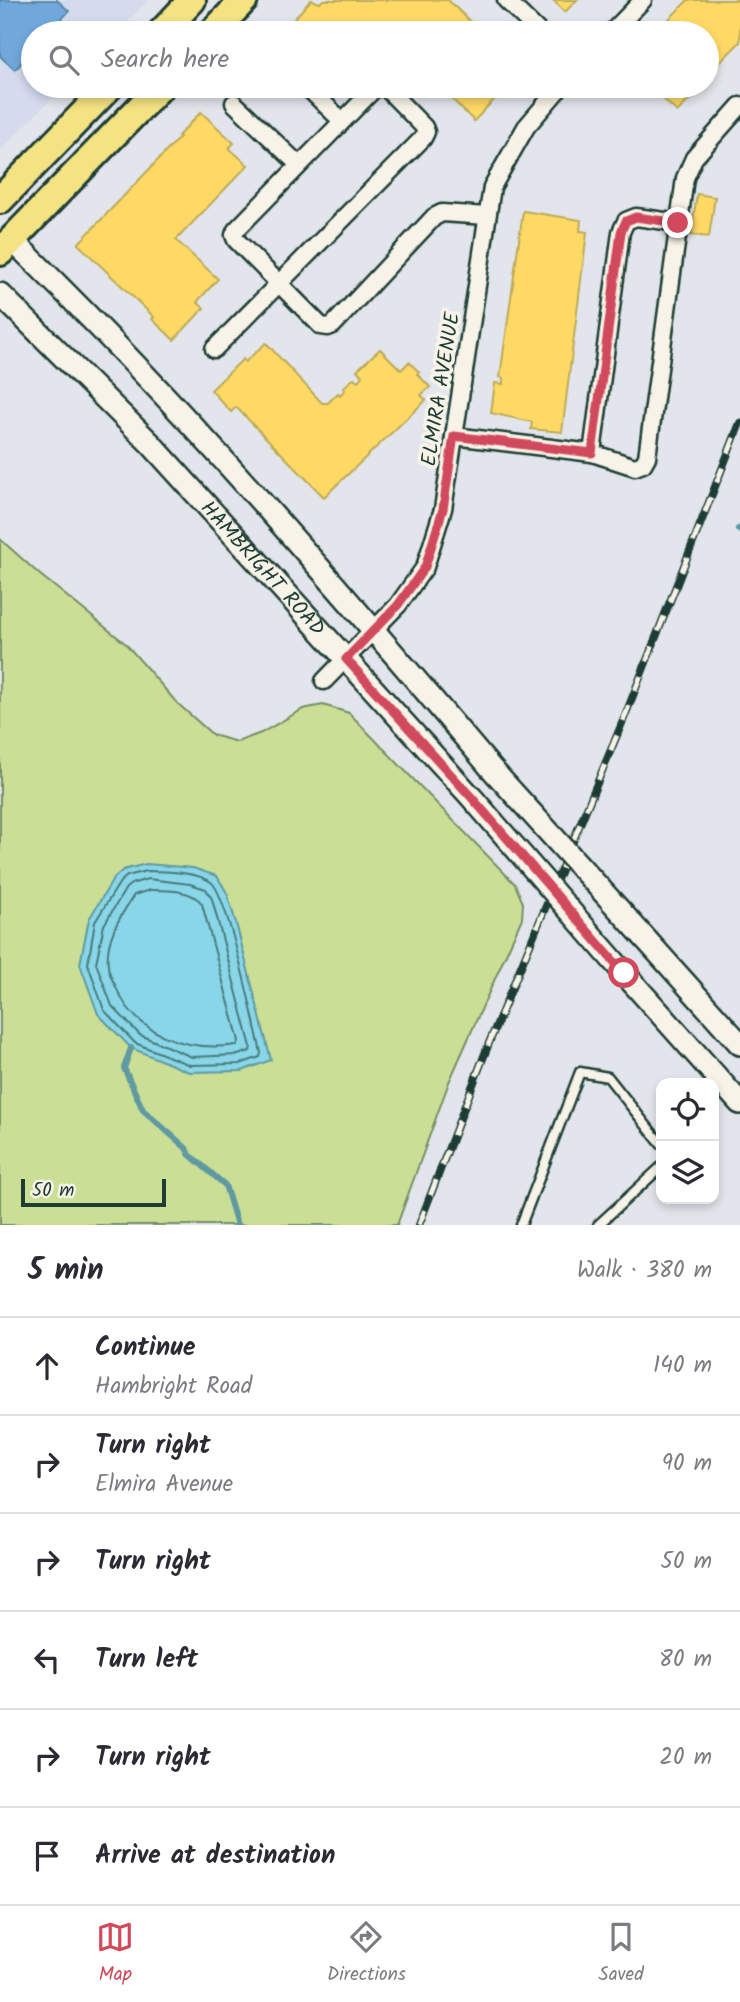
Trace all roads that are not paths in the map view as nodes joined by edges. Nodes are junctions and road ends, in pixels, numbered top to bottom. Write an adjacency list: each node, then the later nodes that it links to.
1 (192, 0): 5 (main road)
2 (244, 0): 6 (main road)
3 (506, 0): 7 (street)
4 (643, 0): 8 (street)
5 (172, 21)
6 (224, 21)
7 (528, 21)
8 (623, 21)
9 (98, 98): 19 (main road)
10 (149, 98): 22 (main road)
11 (318, 98): 17 (street)
12 (365, 98): 17 (street)
13 (396, 98): 23 (street)
14 (551, 98): 20 (street, ELMIRA AVENUE)
15 (234, 103): 18 (street)
16 (740, 106): 21 (street)
17 (342, 121): 18 (street)
18 (299, 165): 23 (street)
19 (0, 200)
20 (487, 216): 23 (street); 26 (street, ELMIRA AVENUE)
21 (678, 223): 27 (street); 27 (street)
22 (6, 246): 28 (street, HAMBRIGHT ROAD)
23 (280, 285): 25 (street)
24 (0, 294): 29 (street, HAMBRIGHT ROAD)
25 (214, 349)
26 (454, 436): 27 (street); 28 (street, ELMIRA AVENUE)
27 (592, 453)
28 (374, 630): 29 (street, ELMIRA AVENUE); 31 (street, HAMBRIGHT ROAD, bridge)
29 (346, 659): 30 (street, ELMIRA AVENUE); 32 (street, HAMBRIGHT ROAD, bridge)
30 (324, 681)
31 (740, 1045)
32 (740, 1103)
33 (659, 1141): 35 (lane)
34 (656, 1172): 36 (lane)
35 (522, 1225)
36 (598, 1225)

